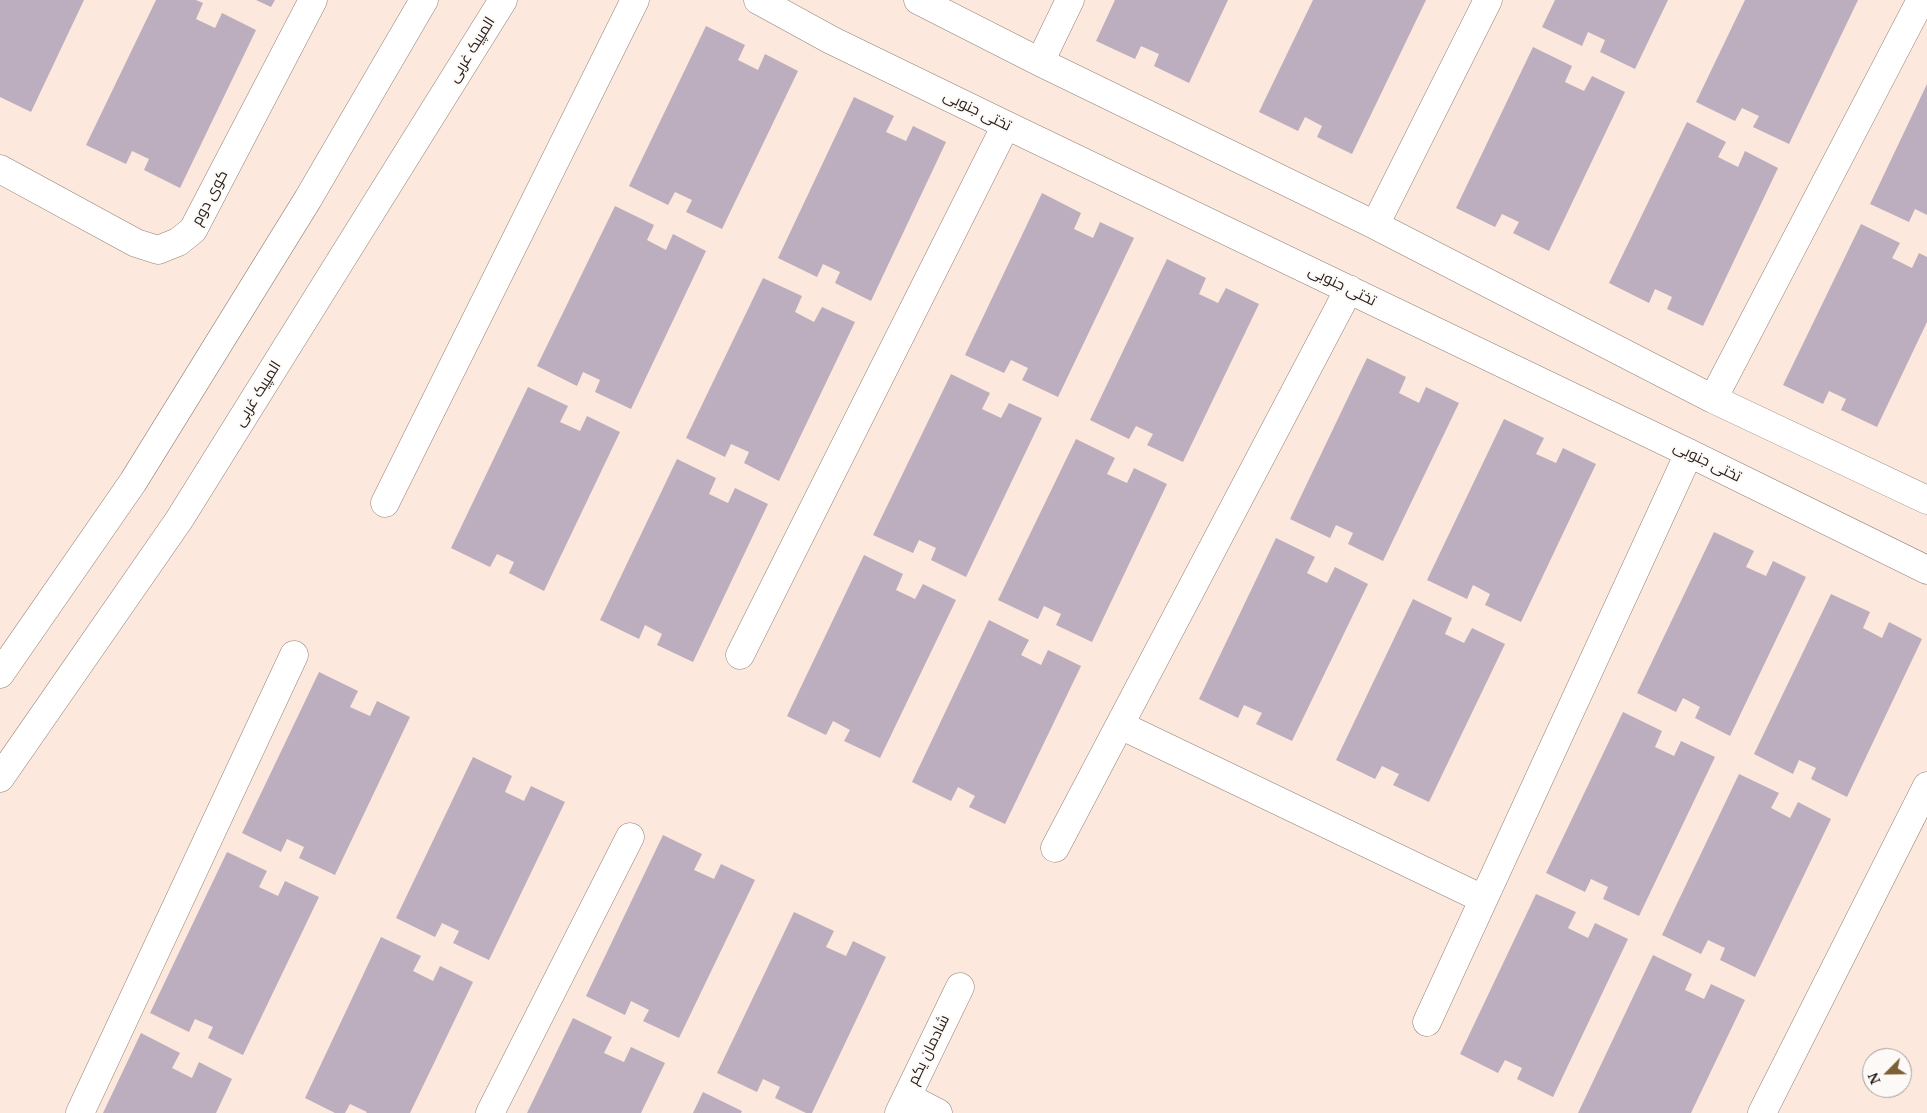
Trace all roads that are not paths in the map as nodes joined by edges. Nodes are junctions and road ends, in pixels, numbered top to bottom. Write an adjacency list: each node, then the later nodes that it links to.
1 (314, 0): 12 (street, کوی دوم)
2 (424, 0): 22 (street)
3 (503, 0): 24 (street, المپیک غربی)
4 (635, 0): 18 (street)
5 (758, 0): 11 (street, تختی جنوبی)
6 (918, 0): 10 (street)
7 (1070, 0): 10 (street)
8 (1488, 0): 13 (street)
9 (1921, 0): 15 (street)
10 (1040, 62): 13 (street)
11 (1006, 125): 14 (street, تختی جنوبی); 21 (street)
12 (0, 169)
13 (1375, 224): 15 (street)
14 (1349, 289): 16 (street, تختی جنوبی); 23 (street)
15 (1713, 399): 17 (street)
16 (1689, 453): 19 (street, تختی جنوبی); 28 (street)
17 (1927, 500)
18 (385, 503)
19 (1927, 570)
20 (294, 655): 32 (street)
21 (740, 655)
22 (0, 674)
23 (1120, 725): 27 (street); 28 (street)
24 (0, 778)
25 (1927, 786): 35 (street)
26 (630, 837): 33 (street)
27 (1055, 848)
28 (1483, 899): 30 (street)
29 (960, 987): 31 (street, شادمان یکم)
30 (1427, 1022)
31 (903, 1105): 34 (street)
32 (80, 1113)
33 (490, 1113)
34 (938, 1113)
35 (1762, 1113)

